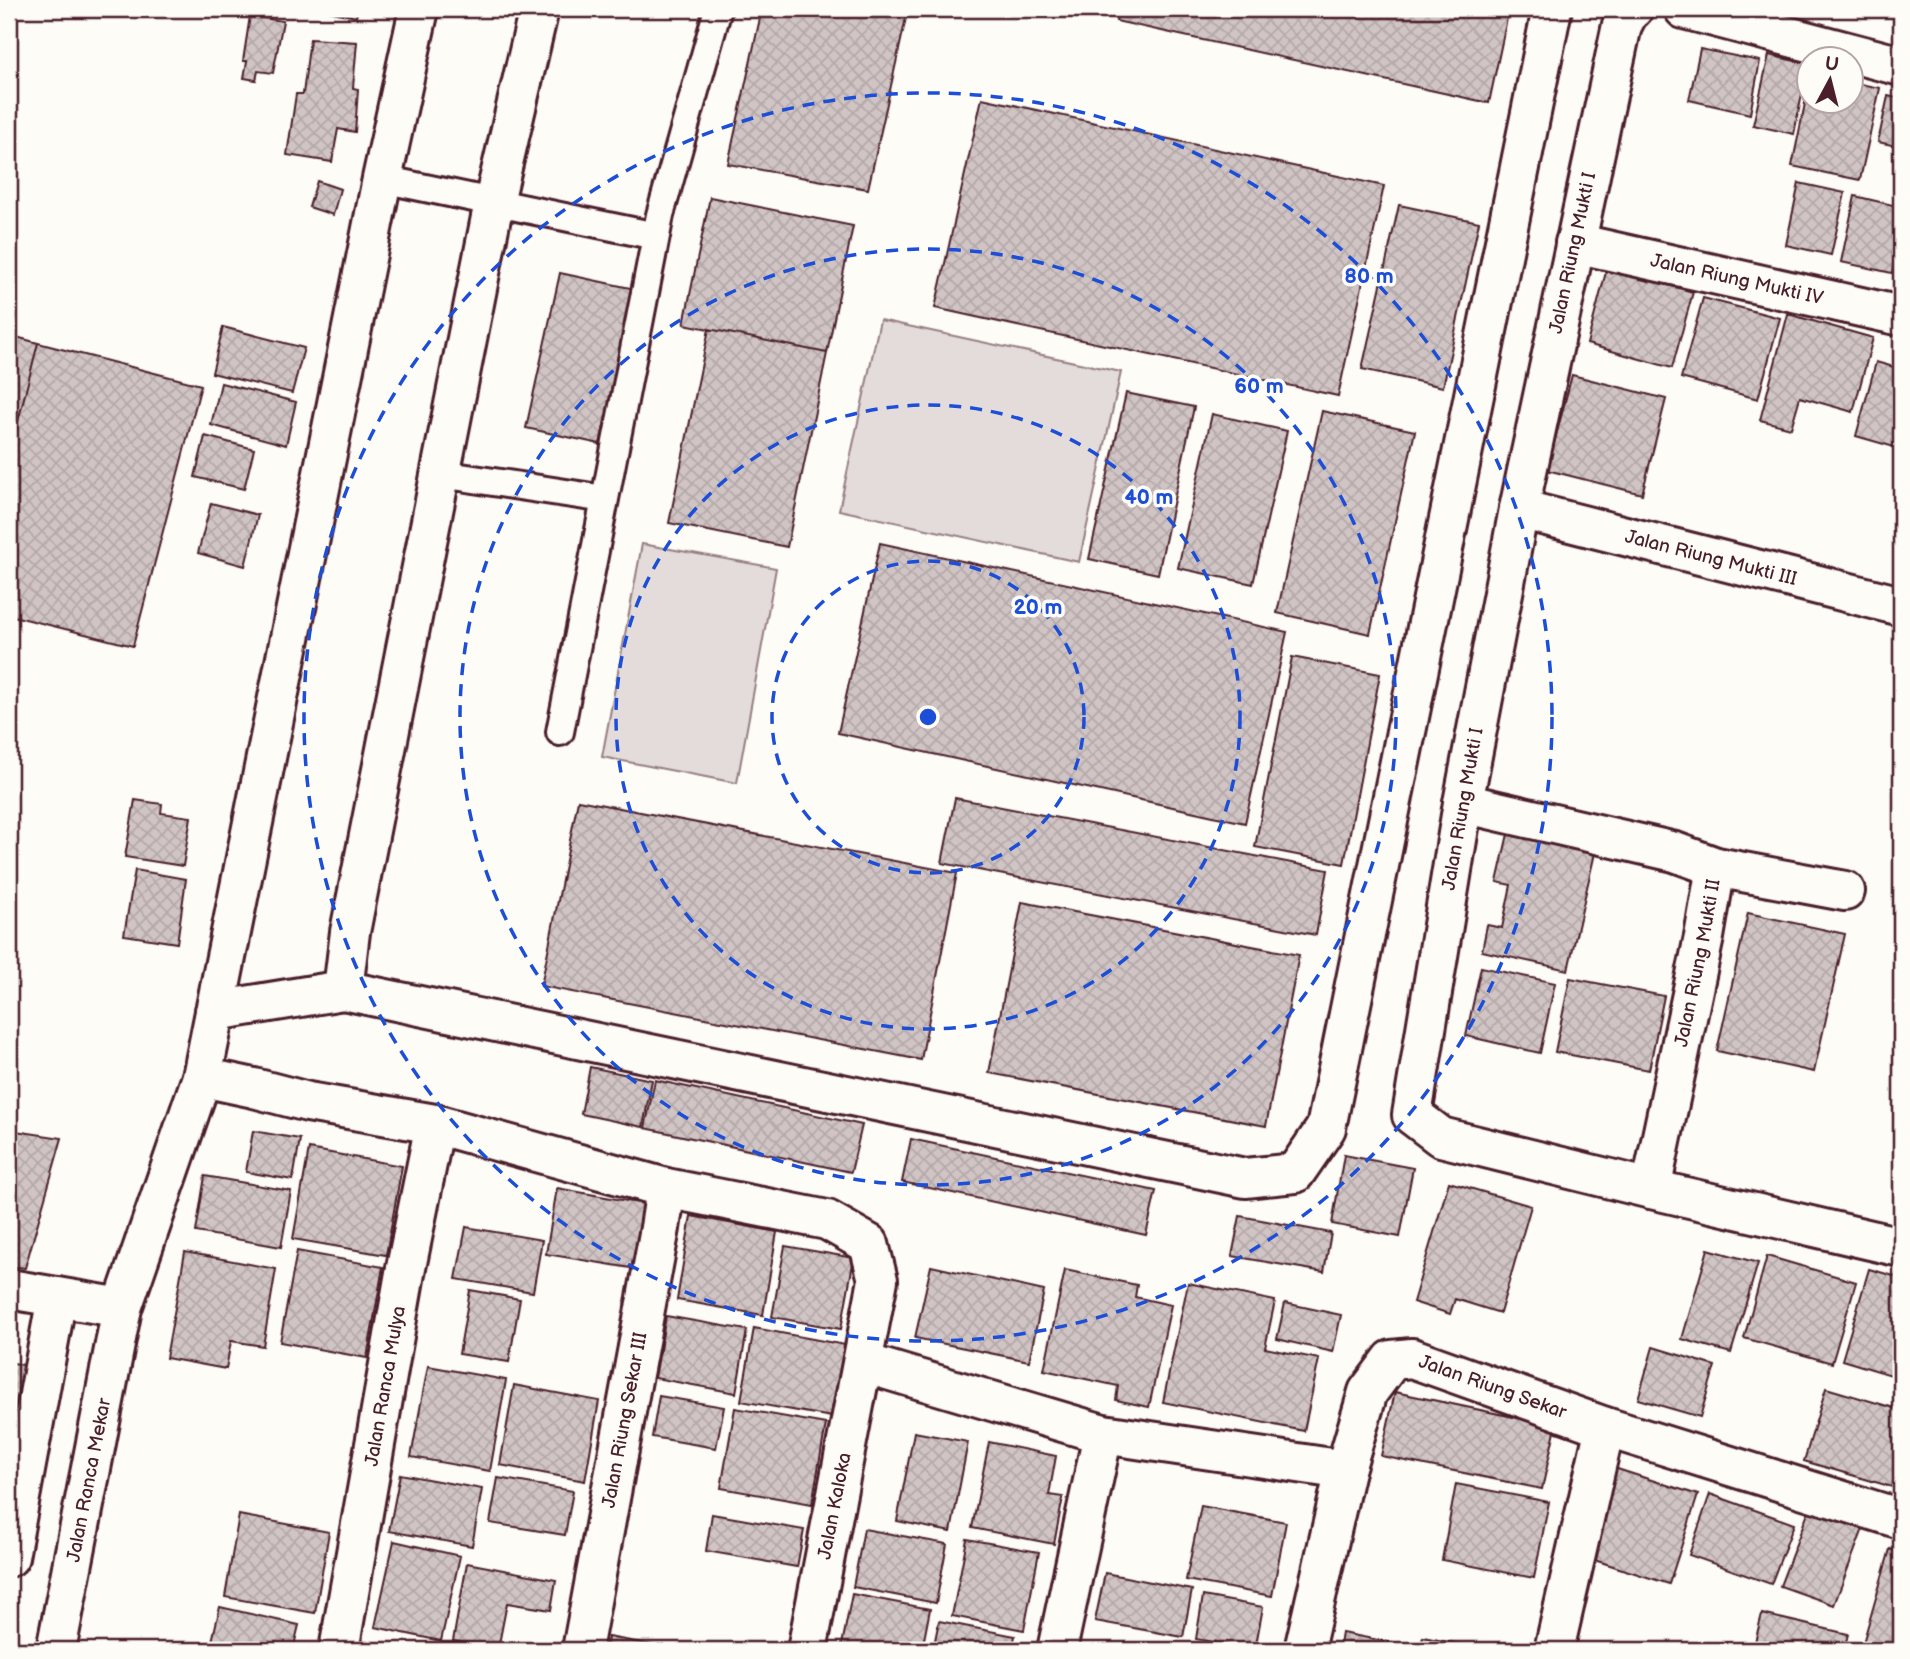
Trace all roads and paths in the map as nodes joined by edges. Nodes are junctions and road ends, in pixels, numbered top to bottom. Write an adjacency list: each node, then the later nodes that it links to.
1 (419, 9): 8 (street, Jalan Ranca Mekar)
2 (540, 9): 9 (street)
3 (718, 9): 10 (lane)
4 (1552, 9): 21 (street)
5 (1633, 9): 11 (street, Jalan Riung Mukti I)
6 (1684, 9): 7 (street)
7 (1901, 66)
8 (382, 179): 9 (lane); 22 (street, Jalan Ranca Mekar)
9 (494, 202): 10 (lane); 13 (street)
10 (656, 236): 14 (lane)
11 (1575, 243): 12 (street, Jalan Riung Mukti IV); 15 (street, Jalan Riung Mukti I)
12 (1901, 316)
13 (441, 474): 14 (lane); 21 (street)
14 (605, 499): 17 (lane)
15 (1520, 509): 16 (street, Jalan Riung Mukti III); 18 (street, Jalan Riung Mukti I)
16 (1901, 606)
17 (561, 732)
18 (1463, 803): 19 (street, Jalan Riung Mukti II); 26 (street, Jalan Riung Mukti I)
19 (1716, 867): 20 (street); 26 (street, Jalan Riung Mukti II)
20 (1844, 891)
21 (343, 990): 22 (street)
22 (215, 1011): 23 (street, Jalan Ranca Mekar)
23 (202, 1077): 24 (street, Jalan Kaloka); 30 (street, Jalan Ranca Mekar)
24 (435, 1124): 25 (street, Jalan Kaloka); 38 (street, Jalan Ranca Mulya)
25 (666, 1188): 31 (street, Jalan Kaloka); 39 (street, Jalan Riung Sekar III)
26 (1651, 1189): 27 (street, Jalan Riung Mukti I)
27 (1901, 1247)
28 (9, 1289): 29 (street)
29 (57, 1297): 30 (street); 36 (street)
30 (122, 1308): 37 (street, Jalan Ranca Mekar)
31 (864, 1363): 33 (street); 40 (street, Jalan Kaloka)
32 (1605, 1427): 34 (street, Jalan Riung Sekar); 35 (street, Jalan Riung Sekar); 43 (street)
33 (1102, 1434): 34 (street); 41 (street)
34 (1345, 1470): 42 (street, Jalan Riung Sekar)
35 (1901, 1519)
36 (9, 1558)
37 (56, 1650)
38 (339, 1650)
39 (582, 1650)
40 (807, 1650)
41 (1057, 1650)
42 (1304, 1650)
43 (1555, 1650)

